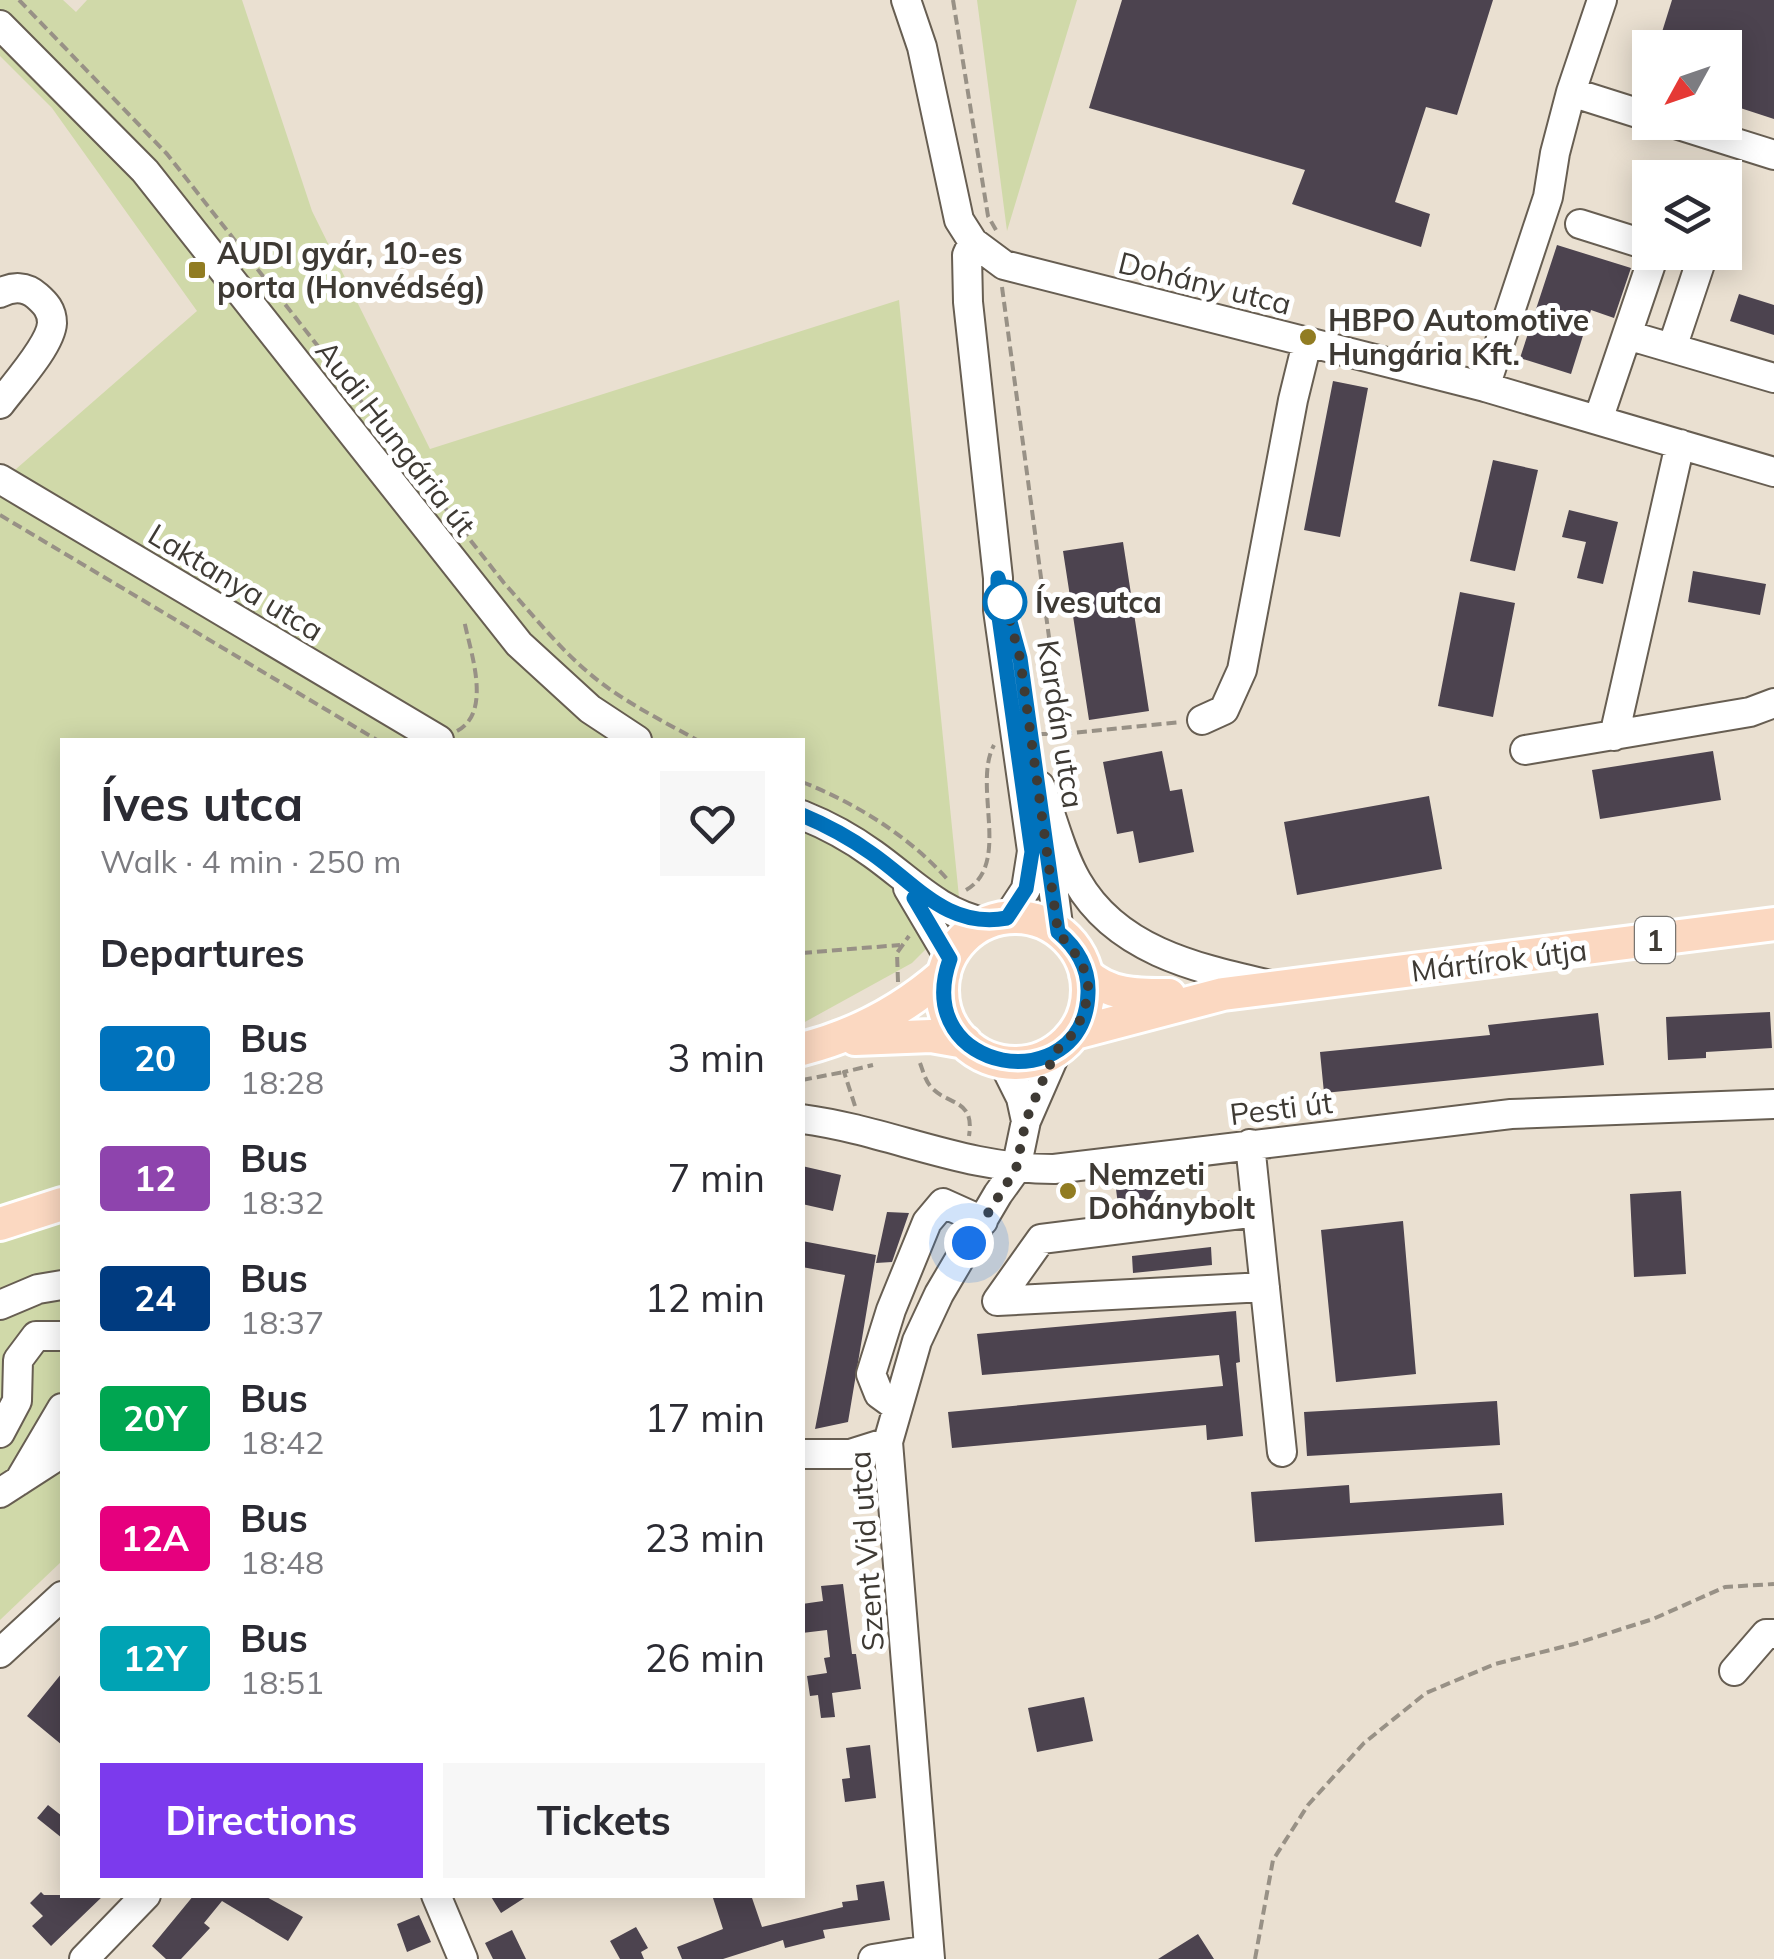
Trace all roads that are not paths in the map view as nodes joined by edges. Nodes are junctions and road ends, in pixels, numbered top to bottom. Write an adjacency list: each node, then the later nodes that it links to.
1 (906, 0): 10 (street)
2 (1602, 0): 4 (street)
3 (0, 25): 29 (street, Audi Hungária út)
4 (1572, 92): 5 (street); 18 (street)
5 (1632, 110)
6 (1724, 140): 7 (street)
7 (1774, 155)
8 (1580, 224): 9 (street)
9 (1632, 240)
10 (973, 242): 15 (street, Dohány utca); 24 (street)
11 (1649, 270): 14 (street)
12 (1698, 270): 16 (street)
13 (0, 293): 19 (street)
14 (1627, 335): 16 (street); 20 (street)
15 (1307, 343): 18 (street, Dohány utca); 26 (street)
16 (1672, 348): 17 (street)
17 (1774, 378)
18 (1485, 387): 20 (street, Dohány utca)
19 (0, 404)
20 (1598, 420): 21 (street, Dohány utca)
21 (1680, 444): 22 (street, Dohány utca); 27 (street)
22 (1774, 472)
23 (0, 480): 28 (street, Laktanya utca)
24 (998, 578): 31 (street, Kardán utca); 34 (street, Kardán utca)
25 (1774, 704): 27 (street)
26 (1202, 720)
27 (1614, 736): 30 (street)
28 (436, 738)
29 (635, 738)
30 (1525, 750)
31 (1040, 786): 36 (street, Kardán utca); 39 (street)
32 (805, 816): 33 (street)
33 (902, 878): 34 (street); 37 (street)
34 (998, 920): 36 (main road); 37 (main road)
35 (1774, 924): 39 (main road, Mártírok útja / 1)
36 (1058, 932): 38 (main road)
37 (947, 966): 41 (main road); 44 (main road)
38 (1086, 974): 40 (main road, Mártírok útja / 1); 42 (main road)
39 (1278, 987): 40 (main road, Mártírok útja / 1)
40 (1223, 994): 42 (main road, Mártírok útja / 1)
41 (965, 1042): 44 (main road); 45 (main road)
42 (1066, 1042): 45 (main road, Mártírok útja / 1); 48 (street)
43 (805, 1050): 44 (main road)
44 (840, 1056)
45 (1003, 1062): 48 (street)
46 (1774, 1104): 49 (street, Pesti út)
47 (805, 1119): 50 (street, Pesti út)
48 (1026, 1120): 50 (street)
49 (1250, 1144): 50 (street, Pesti út); 52 (street)
50 (1016, 1169): 53 (street, Szent Vid utca)
51 (60, 1205): 54 (main road)
52 (1257, 1212): 56 (street); 56 (street)
53 (983, 1222): 59 (street, Szent Vid utca); 59 (street)
54 (0, 1224)
55 (60, 1284): 57 (street)
56 (1265, 1288): 63 (street)
57 (0, 1305)
58 (60, 1336): 61 (street)
59 (897, 1407): 62 (street, Szent Vid utca)
60 (60, 1411): 66 (street)
61 (0, 1433)
62 (888, 1442): 65 (street); 73 (street, Szent Vid utca)
63 (1282, 1452)
64 (60, 1453): 66 (street)
65 (805, 1454)
66 (9, 1487)
67 (60, 1598): 69 (street)
68 (1774, 1634): 70 (street)
69 (0, 1653)
70 (1734, 1671)
71 (143, 1898): 74 (street)
72 (437, 1898): 75 (street)
73 (929, 1954): 76 (street)
74 (84, 1959)
75 (463, 1959)
76 (873, 1959)

